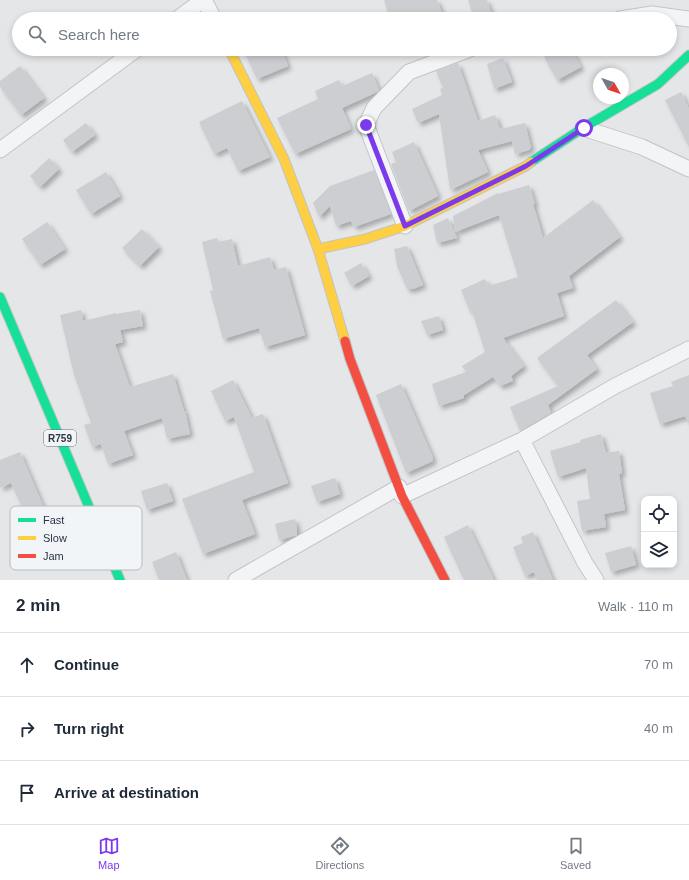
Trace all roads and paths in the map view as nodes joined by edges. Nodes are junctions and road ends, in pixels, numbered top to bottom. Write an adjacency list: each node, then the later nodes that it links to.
1 (203, 0): 2 (street); 3 (street)
2 (187, 12)
3 (210, 12)
4 (677, 17): 5 (street)
5 (689, 19)
6 (689, 55): 10 (street)
7 (128, 56): 11 (street)
8 (232, 56): 14 (street)
9 (451, 56): 13 (street)
10 (584, 128): 12 (street); 13 (street)
11 (0, 150)
12 (689, 169)
13 (405, 226): 14 (street)
14 (318, 249): 18 (street)
15 (0, 297): 19 (street, R759)
16 (689, 349): 17 (street)
17 (522, 440): 18 (street); 24 (street)
18 (401, 491): 22 (street); 23 (street)
19 (89, 506)
20 (116, 570): 21 (street, R759)
21 (120, 580)
22 (236, 580)
23 (445, 580)
24 (596, 580)

